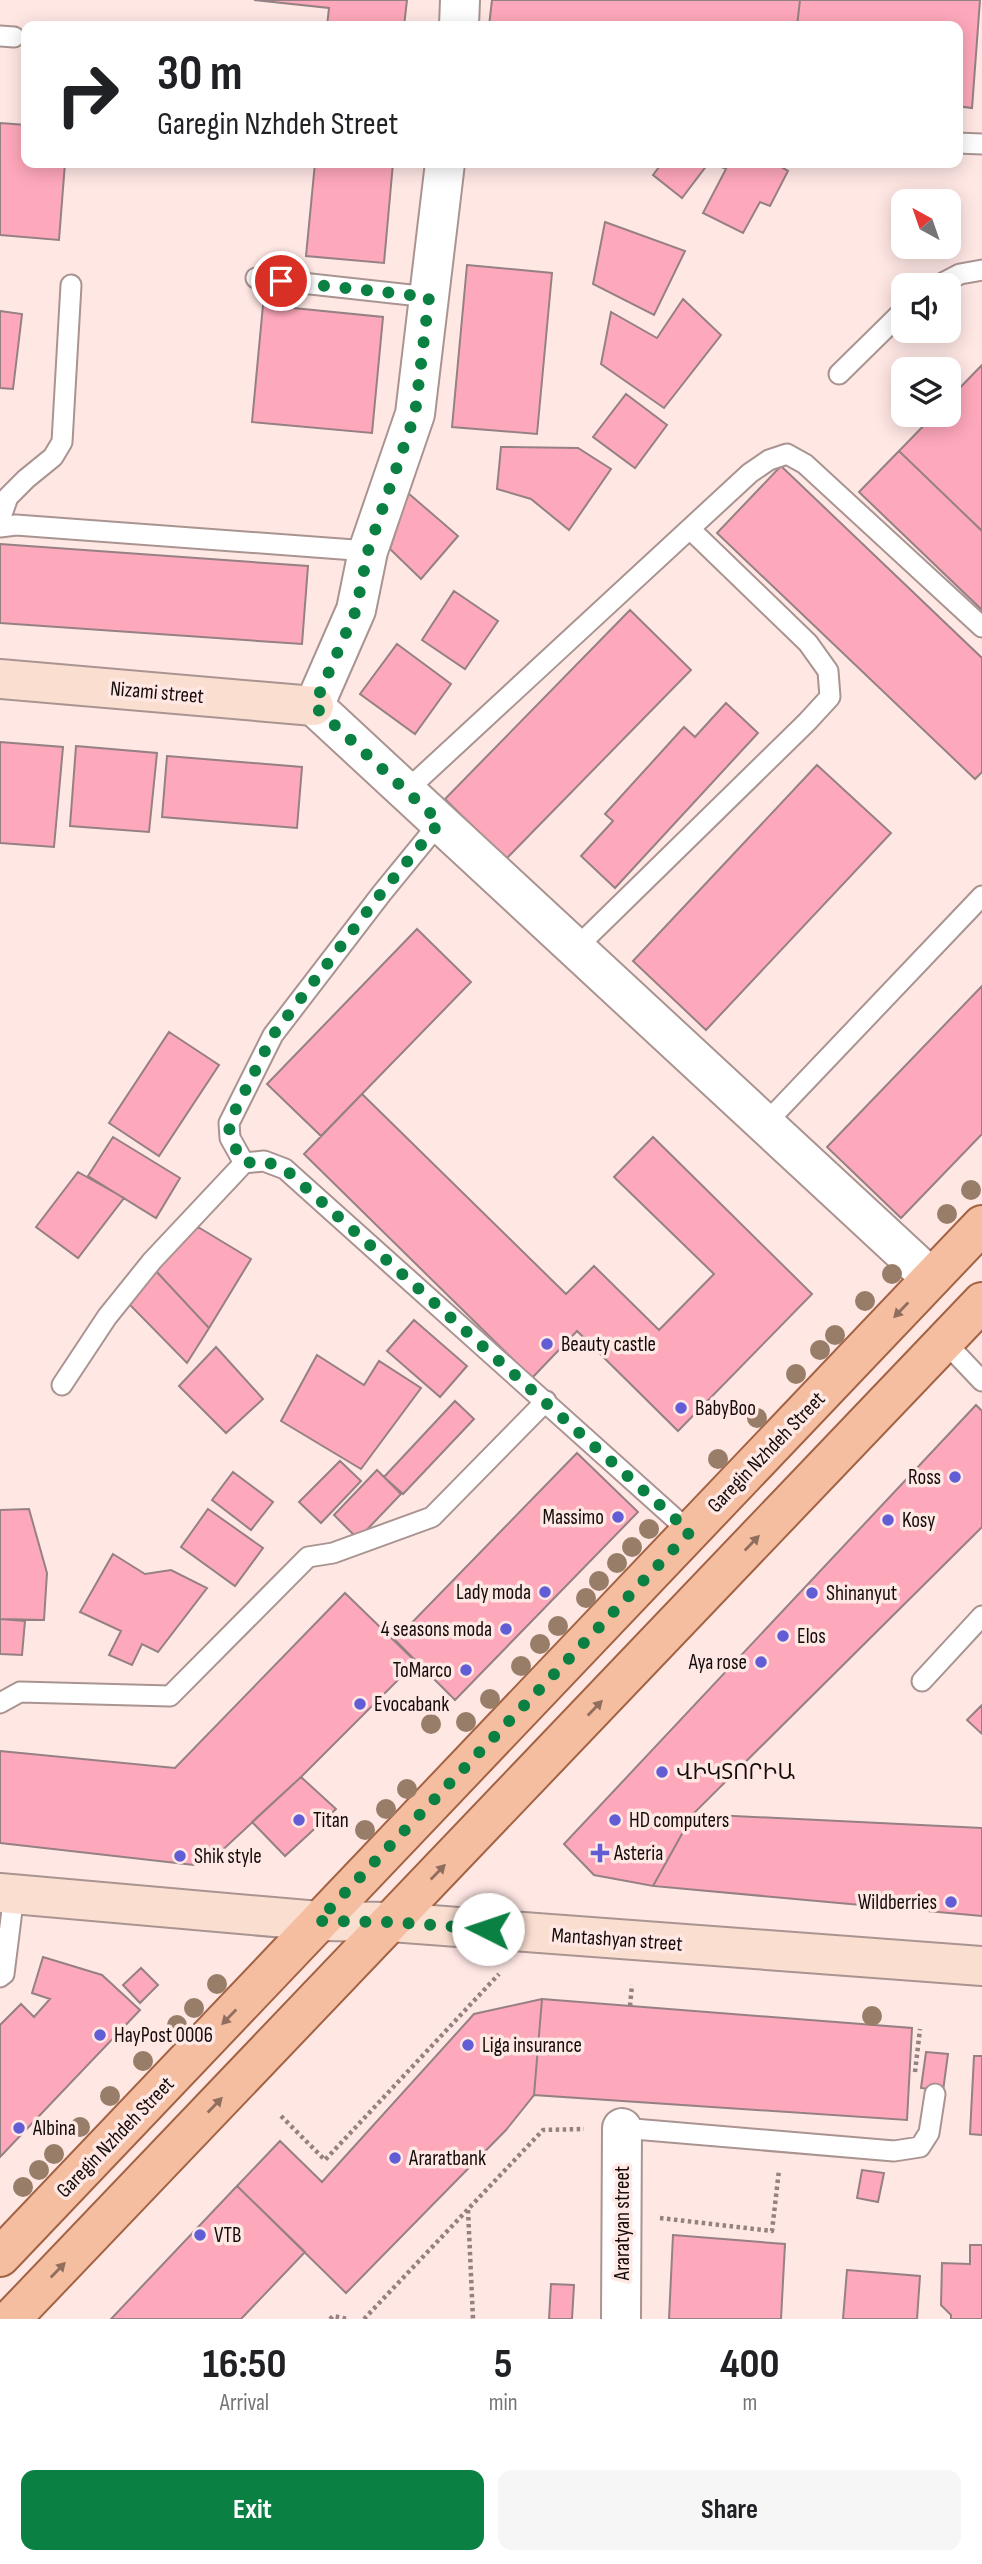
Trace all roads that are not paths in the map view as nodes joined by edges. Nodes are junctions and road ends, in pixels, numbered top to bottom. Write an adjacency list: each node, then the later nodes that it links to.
1 (460, 0): 2 (street)
2 (458, 21)
3 (963, 143): 4 (lane)
4 (982, 144)
5 (444, 168): 10 (street)
6 (982, 270): 7 (lane)
7 (961, 274)
8 (256, 278): 10 (lane)
9 (71, 285): 13 (lane)
10 (429, 297): 16 (street)
11 (891, 323): 12 (lane)
12 (839, 374)
13 (0, 520)
14 (0, 527): 16 (lane)
15 (691, 530): 17 (lane); 20 (lane); 23 (lane)
16 (368, 551): 19 (street)
17 (982, 628)
18 (0, 679): 19 (street, Nizami street)
19 (314, 706): 20 (street)
20 (406, 791): 21 (street)
21 (440, 822): 23 (street); 25 (lane)
22 (982, 896): 24 (lane)
23 (576, 948): 24 (street)
24 (765, 1124): 27 (street)
25 (244, 1163): 31 (lane); 32 (lane)
26 (982, 1225): 27 (main road, Garegin Nzhdeh Street)
27 (932, 1278): 33 (main road, Garegin Nzhdeh Street, one-way to 33)
28 (982, 1302): 29 (main road)
29 (944, 1341): 30 (lane); 39 (main road, one-way to 29)
30 (982, 1381)
31 (62, 1385)
32 (545, 1401): 33 (lane); 36 (lane)
33 (690, 1532): 38 (main road, Garegin Nzhdeh Street)
34 (982, 1616): 35 (lane)
35 (922, 1681)
36 (0, 1703)
37 (7, 1893): 38 (street, Mantashyan street); 41 (lane)
38 (318, 1921): 39 (street, Mantashyan street); 44 (main road, Garegin Nzhdeh Street, one-way to 44)
39 (391, 1922): 40 (street, Mantashyan street); 45 (main road, one-way to 39)
40 (982, 1966)
41 (0, 1977)
42 (935, 2094): 43 (lane)
43 (622, 2128): 46 (street, Araratyan street)
44 (0, 2258)
45 (11, 2319)
46 (621, 2319)

